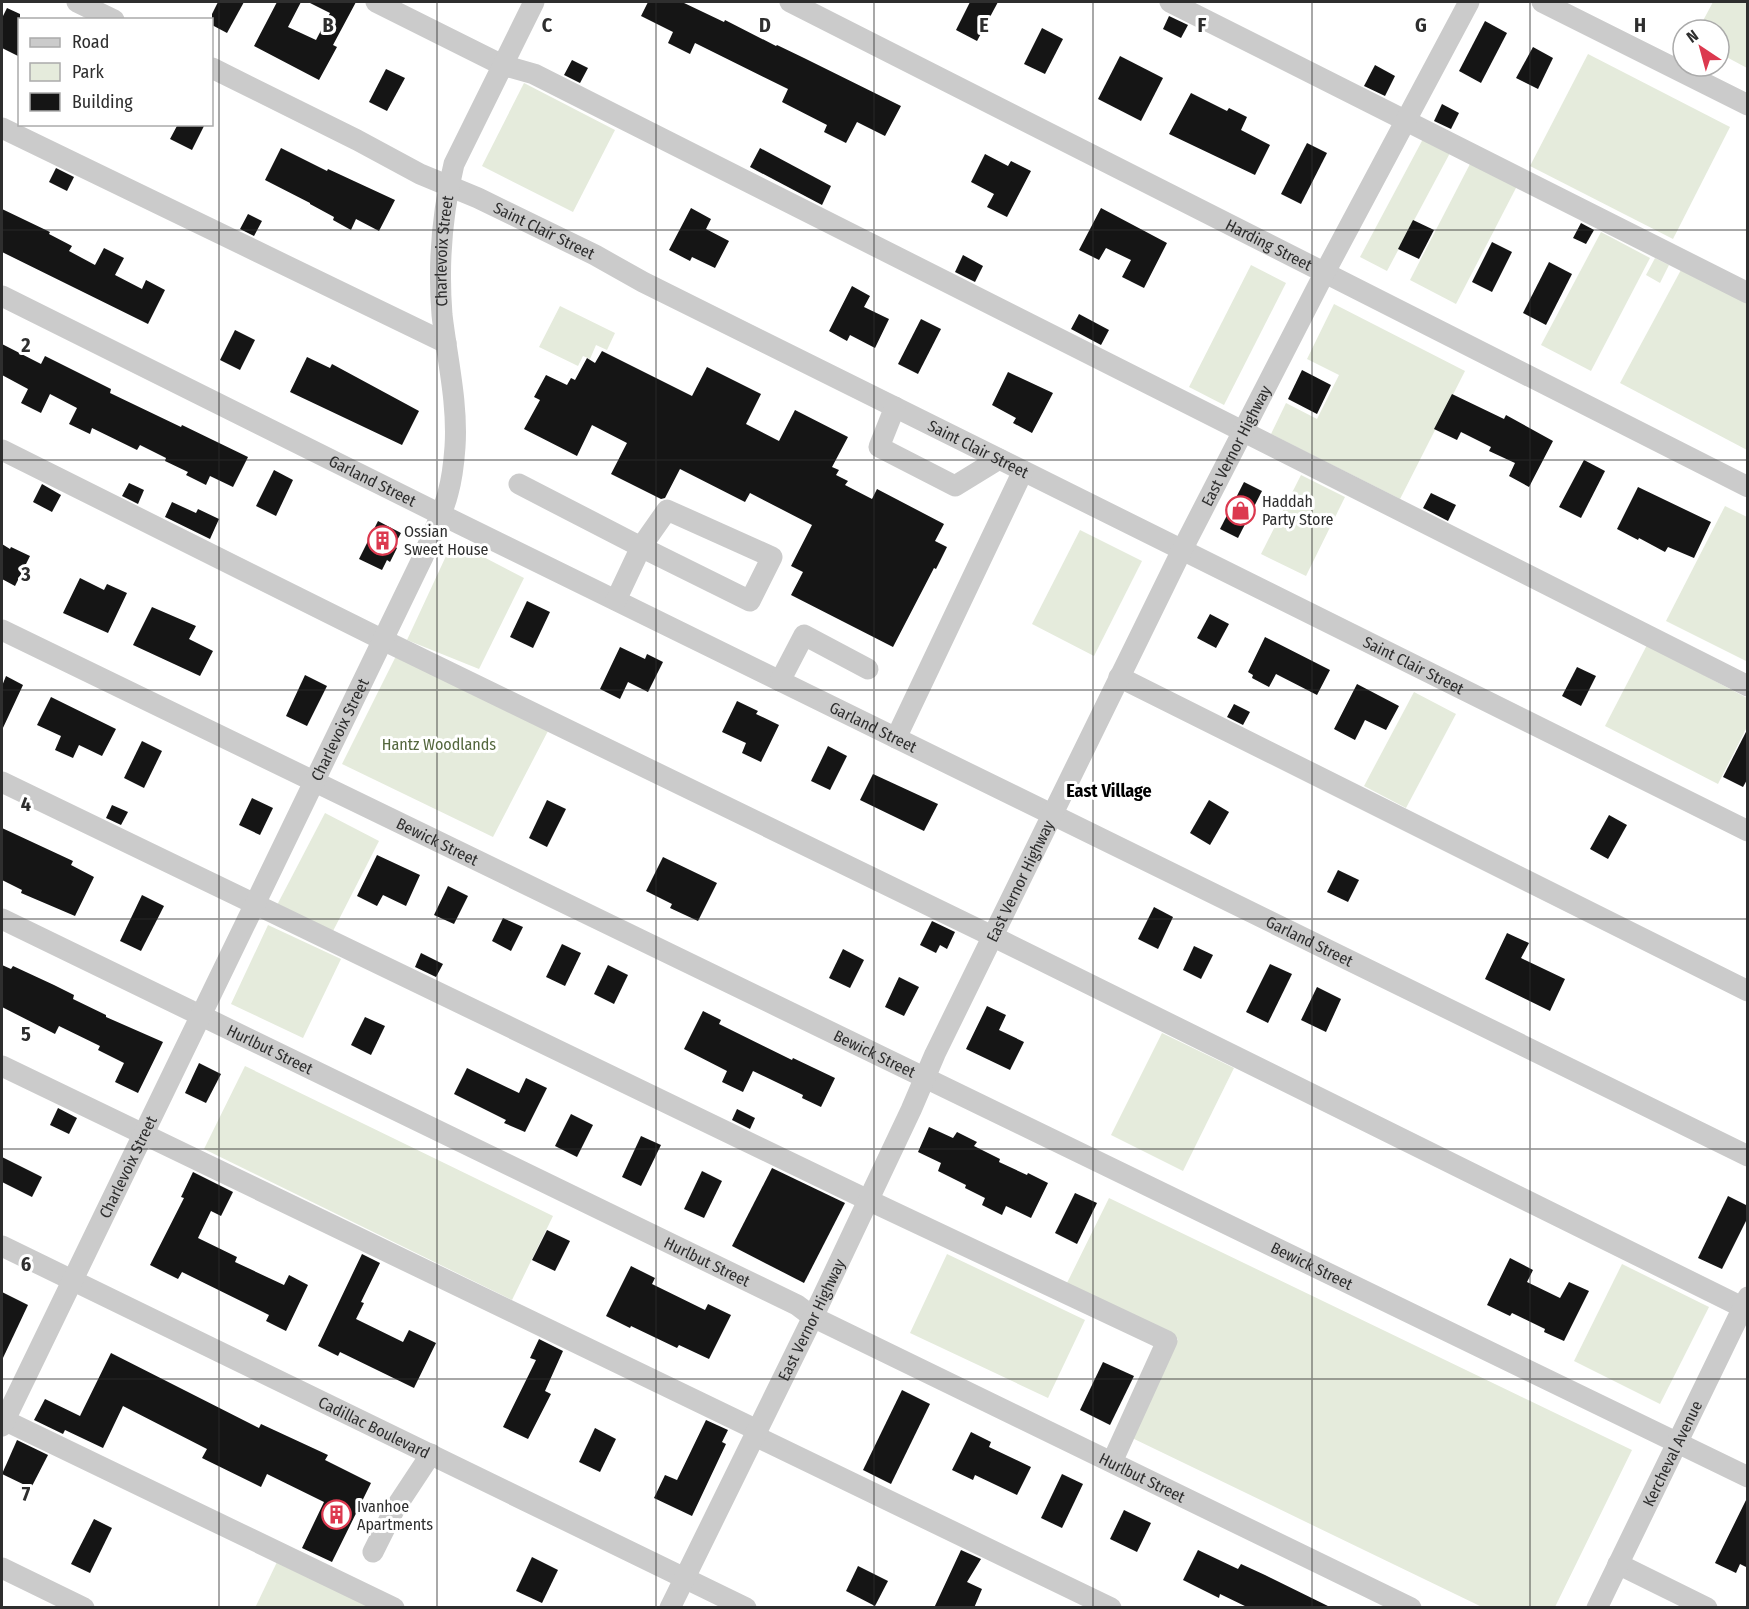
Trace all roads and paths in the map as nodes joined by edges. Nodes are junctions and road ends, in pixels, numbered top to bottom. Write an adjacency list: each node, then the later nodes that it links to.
1 (77, 2): 8 (street)
2 (376, 2): 9 (street)
3 (534, 2): 9 (street, Charlevoix Street)
4 (790, 2): 15 (street, Harding Street)
5 (1170, 2): 12 (street)
6 (1469, 2): 12 (street, East Vernor Highway)
7 (1542, 2): 11 (street)
8 (110, 18)
9 (502, 66): 14 (street, Charlevoix Street); 20 (street)
10 (213, 68): 14 (street, Saint Clair Street)
11 (1748, 105)
12 (1405, 121): 15 (street, East Vernor Highway); 16 (street)
13 (2, 129): 18 (street)
14 (448, 186): 18 (street, Charlevoix Street); 19 (street, Saint Clair Street)
15 (1325, 272): 20 (street, East Vernor Highway); 25 (street, Harding Street)
16 (1748, 293)
17 (2, 296): 26 (street, Garland Street)
18 (446, 343): 26 (street, Charlevoix Street)
19 (895, 407): 22 (street, Saint Clair Street); 22 (street)
20 (1242, 433): 28 (street, East Vernor Highway); 35 (street)
21 (2, 450): 31 (street)
22 (999, 459): 23 (street, Saint Clair Street)
23 (1023, 471): 28 (street, Saint Clair Street); 36 (street)
24 (519, 484): 27 (street)
25 (1748, 487)
26 (440, 514): 29 (street, Garland Street); 31 (street, Charlevoix Street)
27 (641, 547): 27 (street); 29 (street)
28 (1182, 550): 33 (street, East Vernor Highway); 40 (street, Saint Clair Street)
29 (616, 600): 34 (street, Garland Street)
30 (2, 630): 38 (street, Bewick Street)
31 (382, 640): 38 (street, Charlevoix Street); 43 (street)
32 (868, 669): 34 (street)
33 (1119, 677): 39 (street, East Vernor Highway); 44 (street)
34 (780, 681): 36 (street, Garland Street)
35 (1748, 686)
36 (896, 738): 39 (street, Garland Street)
37 (2, 782): 41 (street)
38 (314, 782): 41 (street, Charlevoix Street); 47 (street, Bewick Street)
39 (1052, 815): 43 (street, East Vernor Highway); 49 (street, Garland Street)
40 (1748, 831)
41 (254, 905): 45 (street, Charlevoix Street); 50 (street)
42 (2, 919): 45 (street, Hurlbut Street)
43 (992, 936): 47 (street, East Vernor Highway); 53 (street)
44 (1748, 991)
45 (201, 1015): 48 (street, Charlevoix Street); 54 (street, Hurlbut Street)
46 (2, 1066): 48 (street)
47 (924, 1078): 50 (street, East Vernor Highway); 57 (street, Bewick Street)
48 (142, 1135): 52 (street, Charlevoix Street); 56 (street)
49 (1748, 1156)
50 (868, 1200): 54 (street, East Vernor Highway); 59 (street)
51 (2, 1246): 52 (street, Cadillac Boulevard)
52 (72, 1280): 55 (street, Charlevoix Street); 58 (street, Cadillac Boulevard)
53 (1746, 1305): 57 (street, Kercheval Avenue)
54 (813, 1317): 56 (street, East Vernor Highway); 59 (street, Hurlbut Street)
55 (2, 1422): 66 (street)
56 (756, 1433): 64 (street, East Vernor Highway); 69 (street)
57 (1677, 1443): 60 (street, Bewick Street); 62 (street, Kercheval Avenue)
58 (431, 1454): 61 (street); 64 (street, Cadillac Boulevard)
59 (1112, 1462): 70 (street, Hurlbut Street)
60 (1748, 1477)
61 (374, 1552)
62 (1618, 1564): 71 (street, Kercheval Avenue); 72 (street)
63 (2, 1568): 65 (street)
64 (686, 1578): 67 (street, East Vernor Highway); 68 (street, Cadillac Boulevard)
65 (84, 1608)
66 (394, 1608)
67 (670, 1608)
68 (747, 1608)
69 (1111, 1608)
70 (1411, 1608)
71 (1597, 1608)
72 (1707, 1608)

